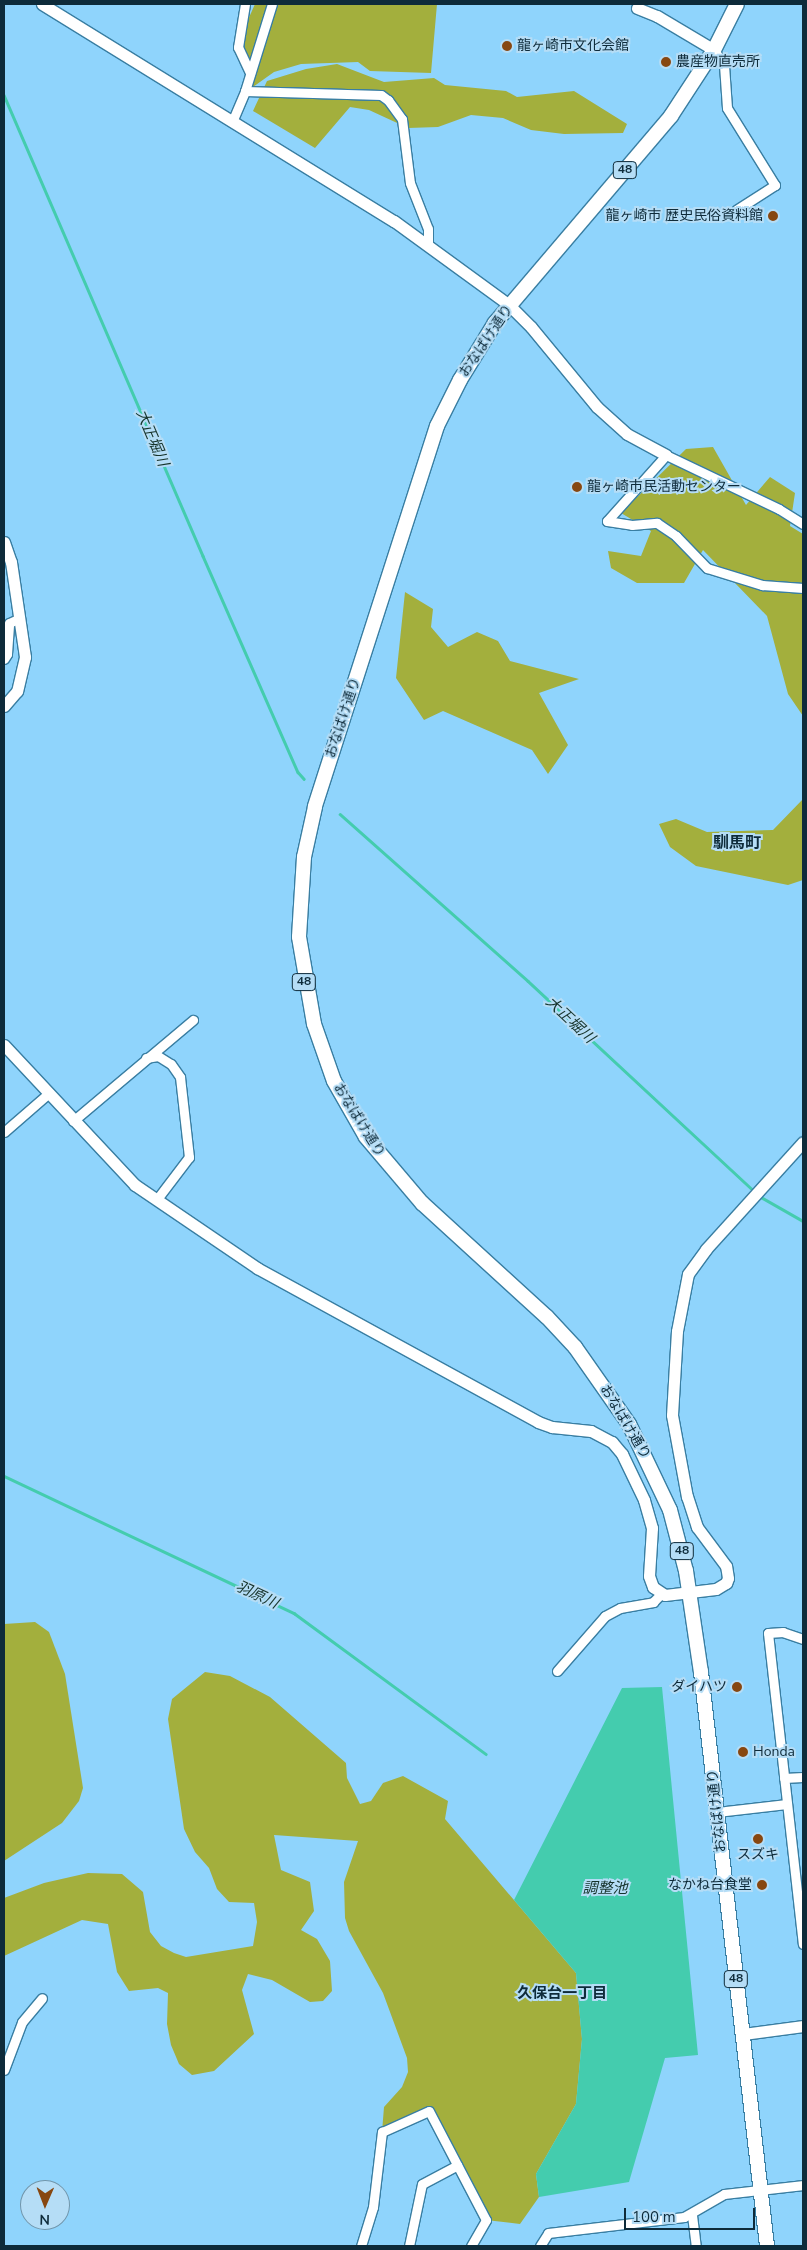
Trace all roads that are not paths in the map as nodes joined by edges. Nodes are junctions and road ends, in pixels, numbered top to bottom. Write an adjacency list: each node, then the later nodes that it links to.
1 (42, 4): 9 (street)
2 (246, 4): 7 (street)
3 (272, 4): 7 (street)
4 (737, 4): 6 (main road, おなばけ通り / 48)
5 (637, 8): 6 (street)
6 (714, 50): 10 (street); 12 (main road, おなばけ通り / 48)
7 (250, 73): 8 (street)
8 (245, 91): 9 (street); 11 (street)
9 (232, 122): 11 (street)
10 (736, 210)
11 (428, 245): 12 (street)
12 (509, 305): 13 (street); 29 (main road, おなばけ通り / 48)
13 (666, 455): 14 (street); 16 (street)
14 (803, 524)
15 (4, 542): 17 (street)
16 (803, 588)
17 (20, 618): 18 (street); 19 (street)
18 (4, 659)
19 (4, 706)
20 (193, 1020): 22 (street)
21 (4, 1045): 23 (street)
22 (146, 1058): 24 (street); 27 (street)
23 (49, 1093): 24 (street); 25 (street)
24 (73, 1121): 27 (street)
25 (4, 1132)
26 (803, 1142): 29 (street)
27 (156, 1199): 28 (street)
28 (662, 1593): 29 (street); 31 (street)
29 (690, 1594): 35 (main road, おなばけ通り / 48)
30 (803, 1639): 33 (street)
31 (557, 1671)
32 (803, 1776): 33 (street)
33 (784, 1778): 34 (street)
34 (787, 1804): 35 (street); 36 (street)
35 (717, 1812): 40 (main road, おなばけ通り / 48)
36 (801, 1911): 37 (street)
37 (803, 1944)
38 (42, 1998): 41 (street)
39 (803, 2026): 40 (street)
40 (743, 2034): 44 (main road, おなばけ通り / 48)
41 (4, 2070)
42 (457, 2165): 46 (street); 47 (street); 48 (street)
43 (803, 2185): 44 (street)
44 (761, 2190): 45 (street); 51 (main road, おなばけ通り / 48)
45 (692, 2215): 49 (street); 50 (street)
46 (361, 2246)
47 (409, 2246)
48 (471, 2246)
49 (540, 2246)
50 (696, 2246)
51 (768, 2246)

